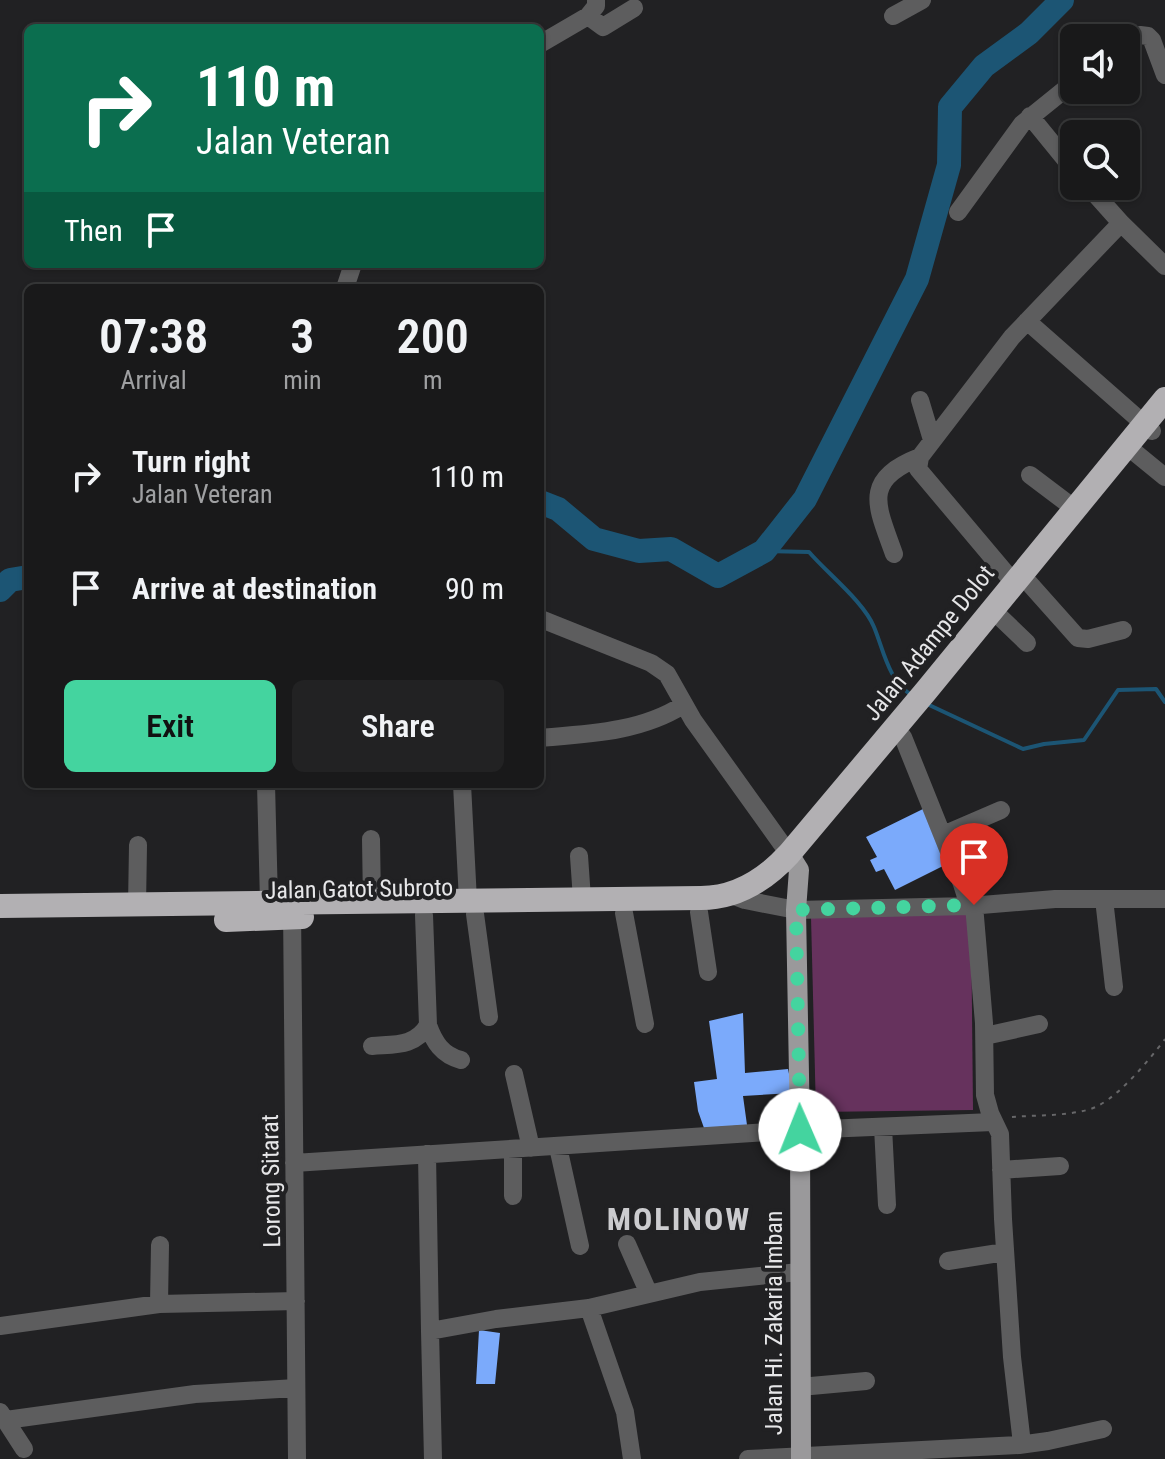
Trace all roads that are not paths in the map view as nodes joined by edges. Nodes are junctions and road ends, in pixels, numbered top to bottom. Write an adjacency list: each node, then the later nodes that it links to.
1 (922, 0): 4 (street)
2 (592, 8): 3 (street); 6 (street)
3 (634, 8)
4 (893, 16)
5 (1140, 35): 7 (street)
6 (544, 41)
7 (1165, 75)
8 (1060, 93): 9 (street)
9 (1030, 116): 10 (street); 12 (street)
10 (1060, 153)
11 (1100, 200): 13 (street)
12 (958, 212)
13 (1121, 223): 14 (street); 15 (street)
14 (1165, 266)
15 (1027, 321): 18 (street); 19 (street)
16 (1165, 399): 18 (highway, Jalan Adampe Dolot)
17 (920, 400): 19 (street)
18 (1153, 424): 20 (highway, Jalan Adampe Dolot)
19 (932, 440): 21 (street)
20 (1132, 449): 23 (street); 24 (highway, Jalan Adampe Dolot); 26 (highway, Jalan Adampe Dolot)
21 (920, 457): 25 (street); 26 (street)
22 (1030, 475): 24 (street)
23 (1165, 477)
24 (1075, 509): 26 (highway, Jalan Adampe Dolot)
25 (894, 554)
26 (1022, 583): 27 (highway, Jalan Adampe Dolot); 29 (street); 31 (highway, Jalan Adampe Dolot)
27 (1001, 618): 30 (street); 31 (highway, Jalan Adampe Dolot)
28 (544, 620): 32 (street)
29 (1123, 630)
30 (1027, 643)
31 (923, 704): 34 (highway, Jalan Adampe Dolot); 42 (highway, Jalan Adampe Dolot)
32 (683, 705): 33 (street); 42 (street)
33 (544, 737)
34 (903, 737): 38 (street); 42 (highway, Jalan Adampe Dolot)
35 (267, 788): 51 (street, Lorong Sitarat)
36 (462, 788): 50 (street)
37 (1001, 810): 38 (street)
38 (943, 835): 49 (street)
39 (371, 839): 46 (street)
40 (138, 845): 48 (street)
41 (579, 856): 43 (street)
42 (792, 858): 47 (highway, Jalan Adampe Dolot); 53 (main road, Jalan Hi. Zakaria Imban)
43 (582, 899): 50 (highway, Jalan Gatot Subroto); 52 (highway, Jalan Gatot Subroto)
44 (1104, 899): 45 (street); 49 (street); 57 (street)
45 (1165, 899)
46 (372, 902): 50 (highway, Jalan Gatot Subroto); 51 (highway, Jalan Gatot Subroto)
47 (722, 903): 52 (highway, Jalan Gatot Subroto); 53 (street); 56 (street)
48 (137, 906): 51 (highway, Jalan Gatot Subroto); 54 (highway, Jalan Gatot Subroto)
49 (972, 906): 53 (street); 62 (street)
50 (471, 907): 52 (highway, Jalan Gatot Subroto); 55 (highway, Jalan Gatot Subroto); 58 (street)
51 (284, 908): 54 (highway, Jalan Gatot Subroto); 55 (highway, Jalan Gatot Subroto); 72 (street, Lorong Sitarat)
52 (638, 908): 59 (street)
53 (796, 910): 68 (main road, Jalan Hi. Zakaria Imban)
54 (1, 914)
55 (424, 915): 61 (street)
56 (708, 972)
57 (1114, 987)
58 (489, 1017)
59 (645, 1024)
60 (1039, 1024): 62 (street)
61 (428, 1025): 63 (street); 64 (street)
62 (985, 1036): 66 (street)
63 (372, 1046)
64 (461, 1060)
65 (514, 1074): 70 (street)
66 (1001, 1120): 67 (street); 74 (street)
67 (883, 1127): 68 (street); 76 (street)
68 (800, 1130): 69 (street); 82 (main road, Jalan Hi. Zakaria Imban)
69 (558, 1147): 70 (street); 79 (street)
70 (522, 1149): 71 (street); 75 (street)
71 (427, 1154): 72 (street); 88 (street)
72 (294, 1163): 84 (street, Lorong Sitarat)
73 (1060, 1166): 74 (street)
74 (1001, 1170): 80 (street)
75 (513, 1196)
76 (887, 1205)
77 (627, 1244): 83 (street)
78 (160, 1245): 85 (street)
79 (580, 1246)
80 (1005, 1252): 81 (street); 95 (street)
81 (948, 1261)
82 (799, 1272): 83 (street); 90 (main road, Jalan Hi. Zakaria Imban)
83 (649, 1294): 86 (street)
84 (296, 1301): 85 (street); 91 (street, Lorong Sitarat)
85 (159, 1304): 87 (street)
86 (589, 1308): 88 (street); 99 (street)
87 (0, 1326)
88 (430, 1331): 98 (street)
89 (866, 1381): 90 (street)
90 (800, 1387): 96 (main road, Jalan Hi. Zakaria Imban)
91 (296, 1388): 92 (street); 97 (street, Lorong Sitarat)
92 (3, 1416): 94 (street)
93 (1103, 1429): 95 (street)
94 (24, 1449)
95 (1020, 1449): 96 (street)
96 (801, 1458): 100 (street)
97 (297, 1459)
98 (433, 1459)
99 (632, 1459)
100 (748, 1459)

